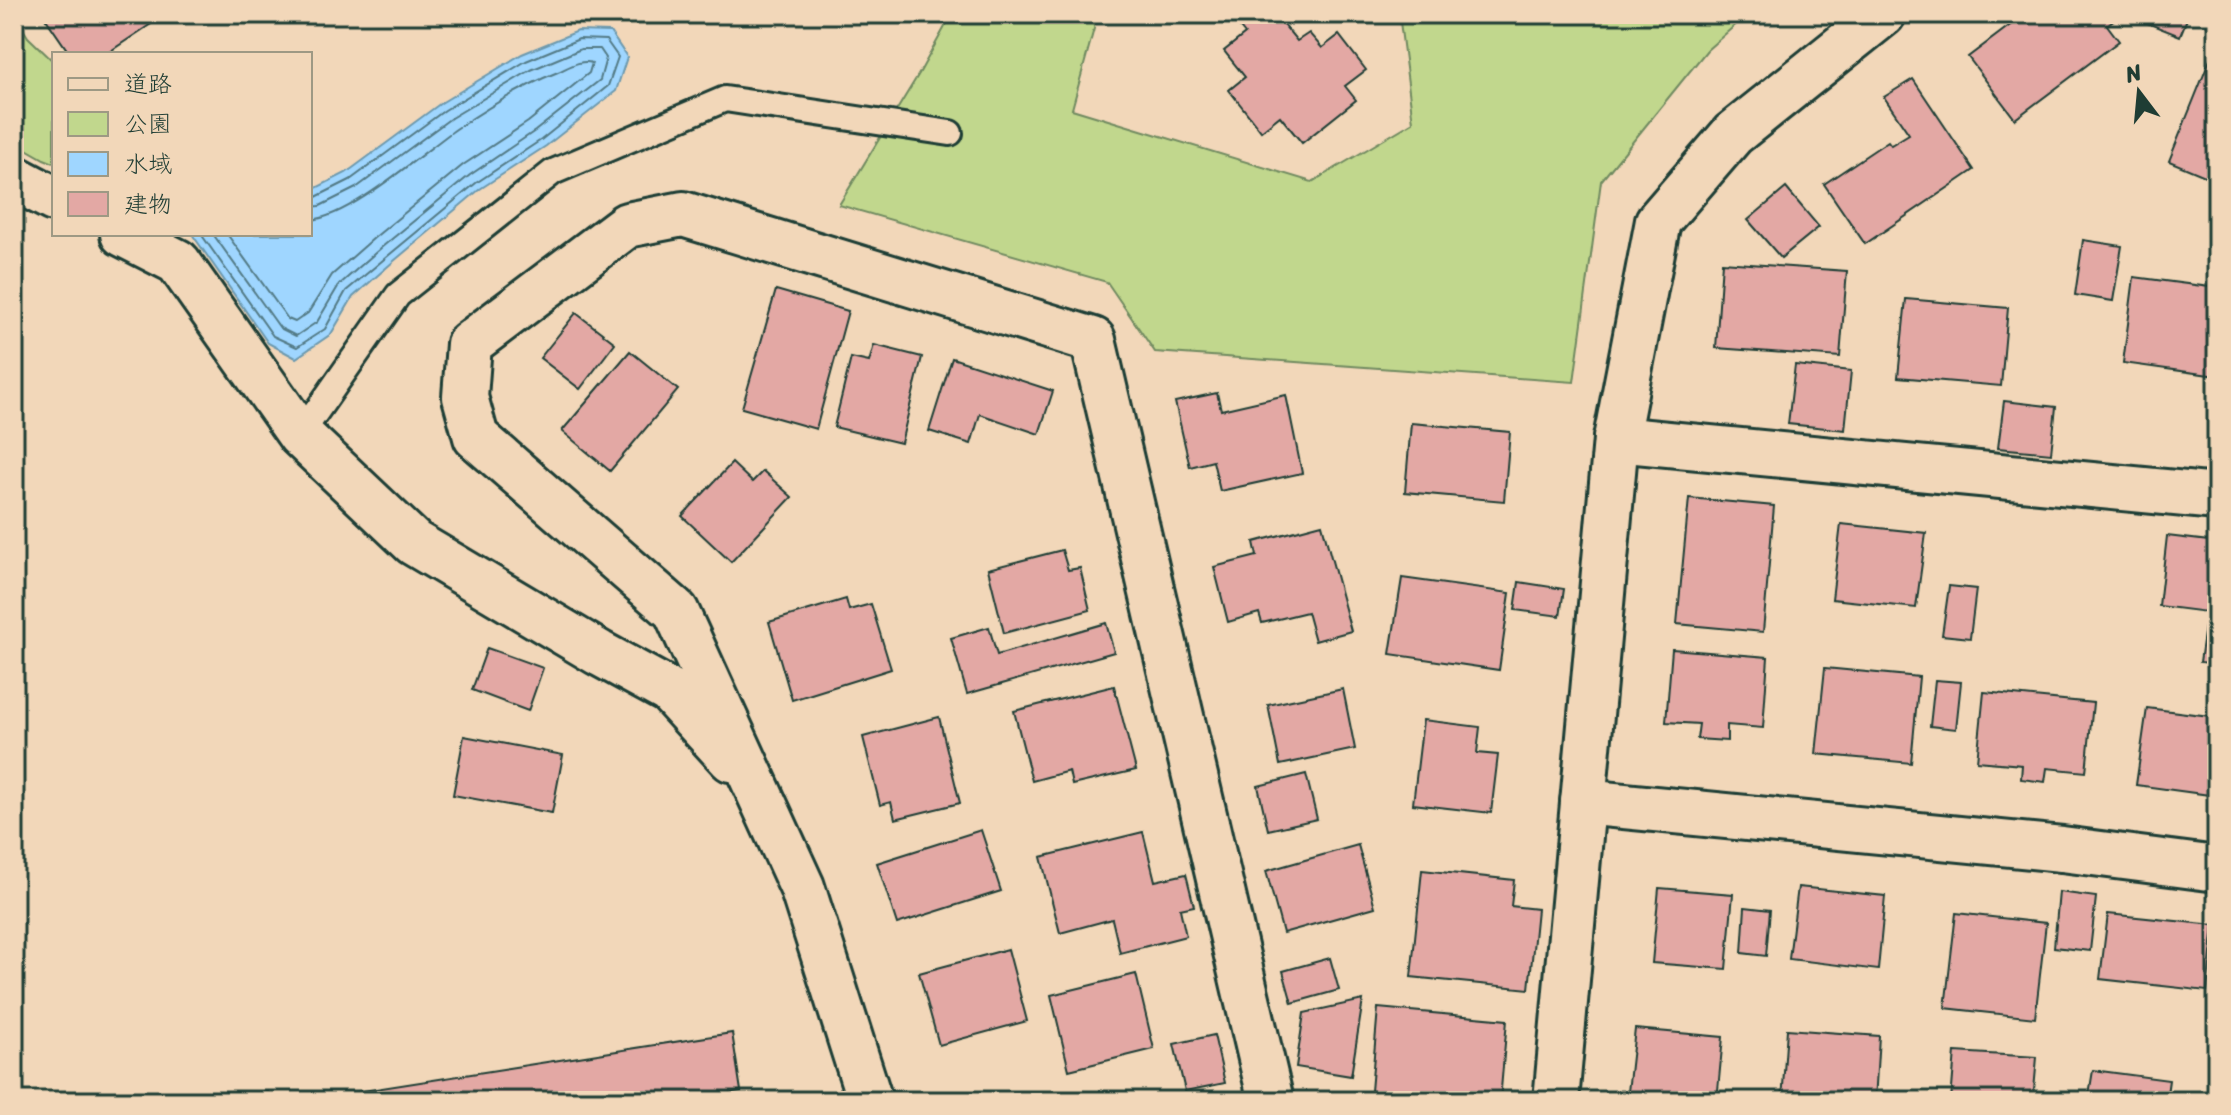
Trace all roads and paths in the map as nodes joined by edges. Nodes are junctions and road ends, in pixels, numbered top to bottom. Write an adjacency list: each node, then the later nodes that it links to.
1 (1883, 14): 7 (street)
2 (950, 133): 6 (lane)
3 (14, 178): 4 (street)
4 (52, 198)
5 (127, 236): 6 (street)
6 (300, 435): 9 (street)
7 (1616, 439): 8 (street); 10 (street)
8 (2217, 497)
9 (759, 790): 12 (street); 14 (street)
10 (1583, 802): 11 (street); 15 (street)
11 (2217, 869)
12 (870, 1100): 13 (street)
13 (881, 1101)
14 (1271, 1101)
15 (1556, 1101)

